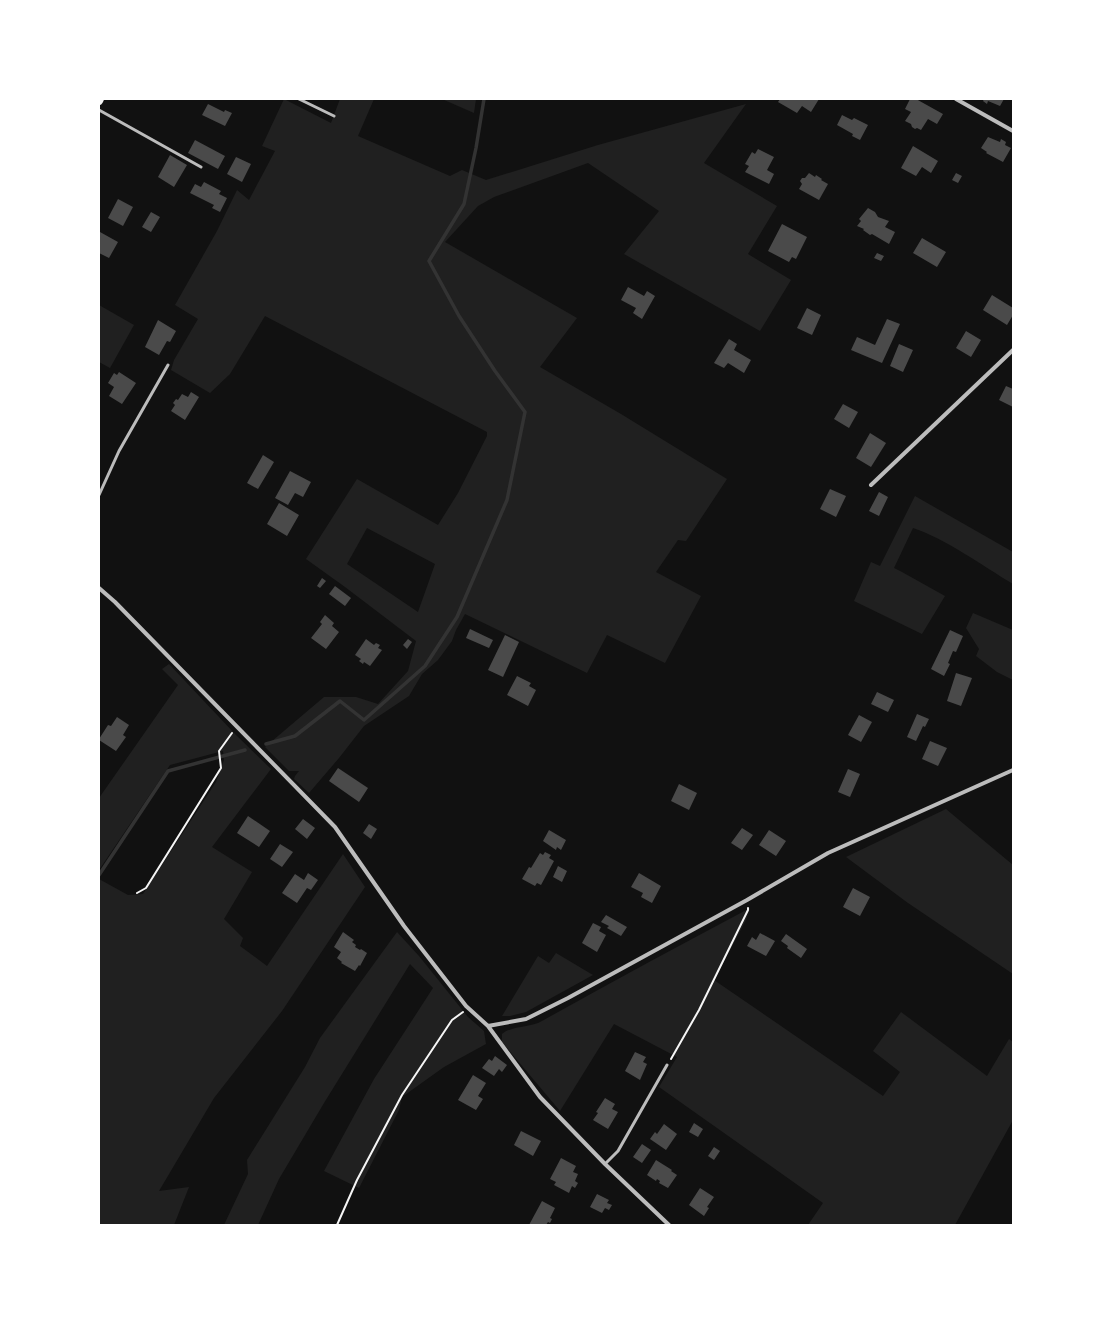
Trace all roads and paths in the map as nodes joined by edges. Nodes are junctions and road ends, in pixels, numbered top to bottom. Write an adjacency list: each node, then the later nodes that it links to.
1 (299, 99): 4 (lane)
2 (956, 99): 5 (street)
3 (99, 110): 6 (lane)
4 (334, 116)
5 (1013, 131)
6 (201, 167)
7 (1013, 350): 9 (street)
8 (168, 365): 10 (lane)
9 (871, 485)
10 (99, 495)
11 (99, 588): 12 (street)
12 (237, 727): 14 (path); 16 (street)
13 (1013, 770): 15 (street)
14 (138, 893)
15 (747, 900): 17 (street); 18 (path)
16 (468, 1008): 17 (street); 20 (path)
17 (488, 1026): 19 (street)
18 (667, 1065): 19 (lane)
19 (605, 1164): 21 (street)
20 (337, 1225)
21 (669, 1225)

